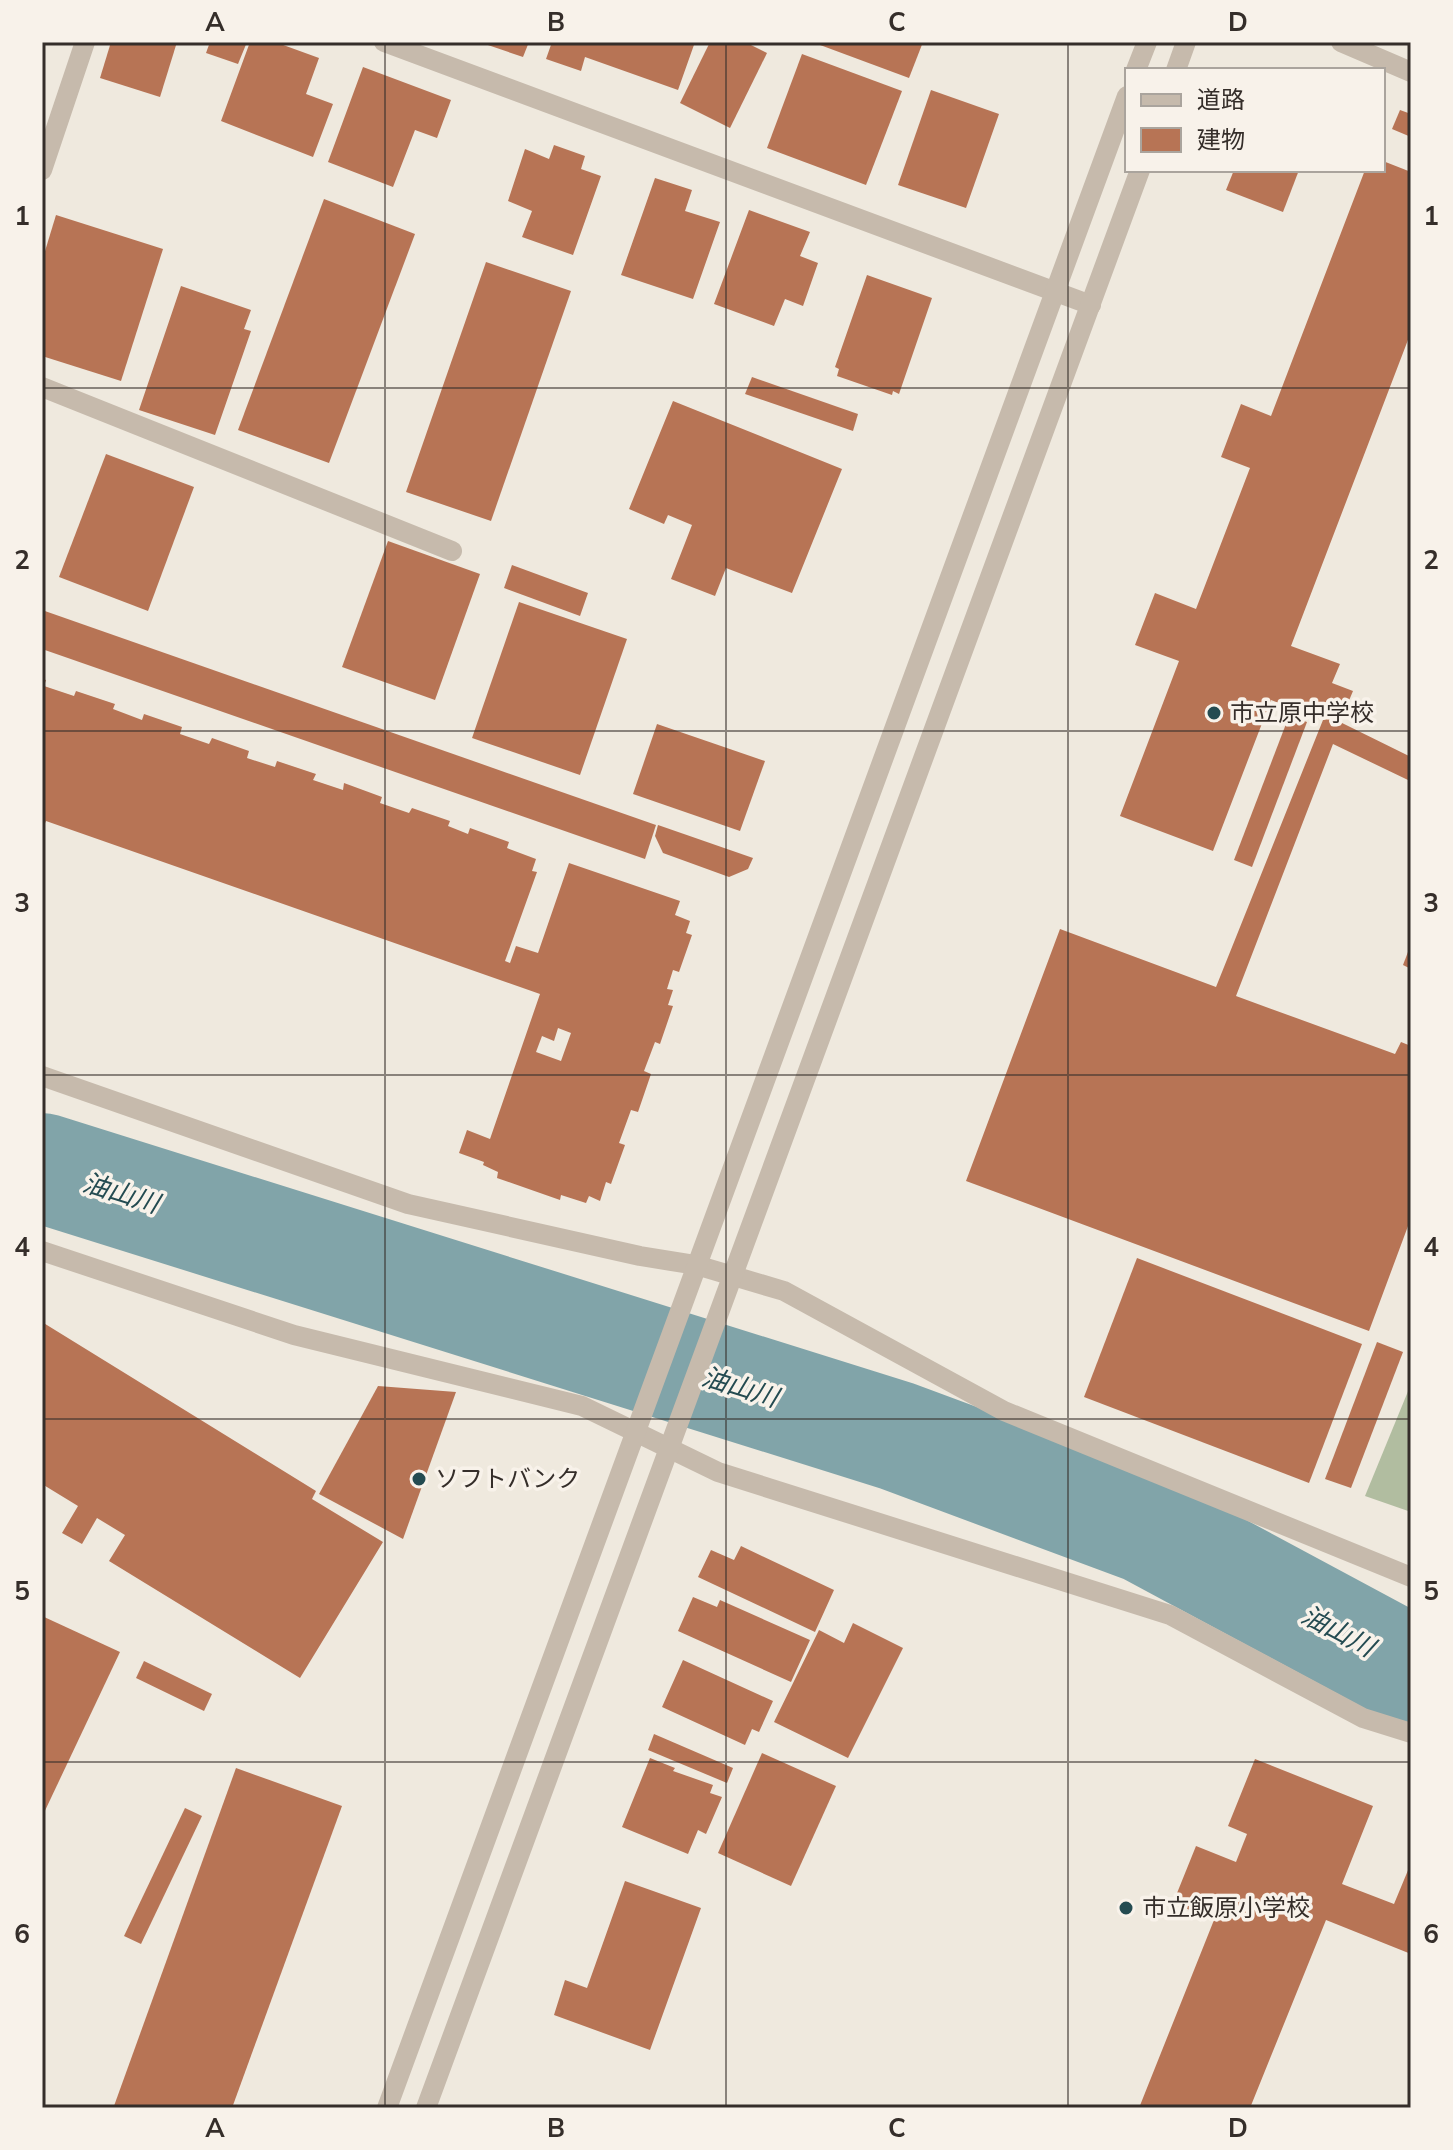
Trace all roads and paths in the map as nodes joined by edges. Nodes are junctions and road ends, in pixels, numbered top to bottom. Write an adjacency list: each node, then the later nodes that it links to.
1 (85, 42): 10 (street)
2 (384, 42): 12 (street)
3 (1147, 42): 6 (street)
4 (1186, 42): 7 (street)
5 (1341, 42): 8 (street)
6 (1137, 68)
7 (1177, 68)
8 (1411, 72)
9 (1125, 101): 12 (street)
10 (42, 170)
11 (1139, 172): 13 (street)
12 (1056, 291): 13 (street); 18 (street)
13 (1091, 305): 19 (street)
14 (42, 387): 15 (street)
15 (452, 551)
16 (42, 1076): 18 (street)
17 (42, 1251): 20 (street)
18 (696, 1265): 19 (street); 20 (street)
19 (733, 1275): 21 (street); 22 (street)
20 (634, 1432): 21 (street); 24 (street)
21 (669, 1449): 23 (street); 25 (street)
22 (1411, 1577)
23 (1411, 1733)
24 (387, 2108)
25 (426, 2108)

